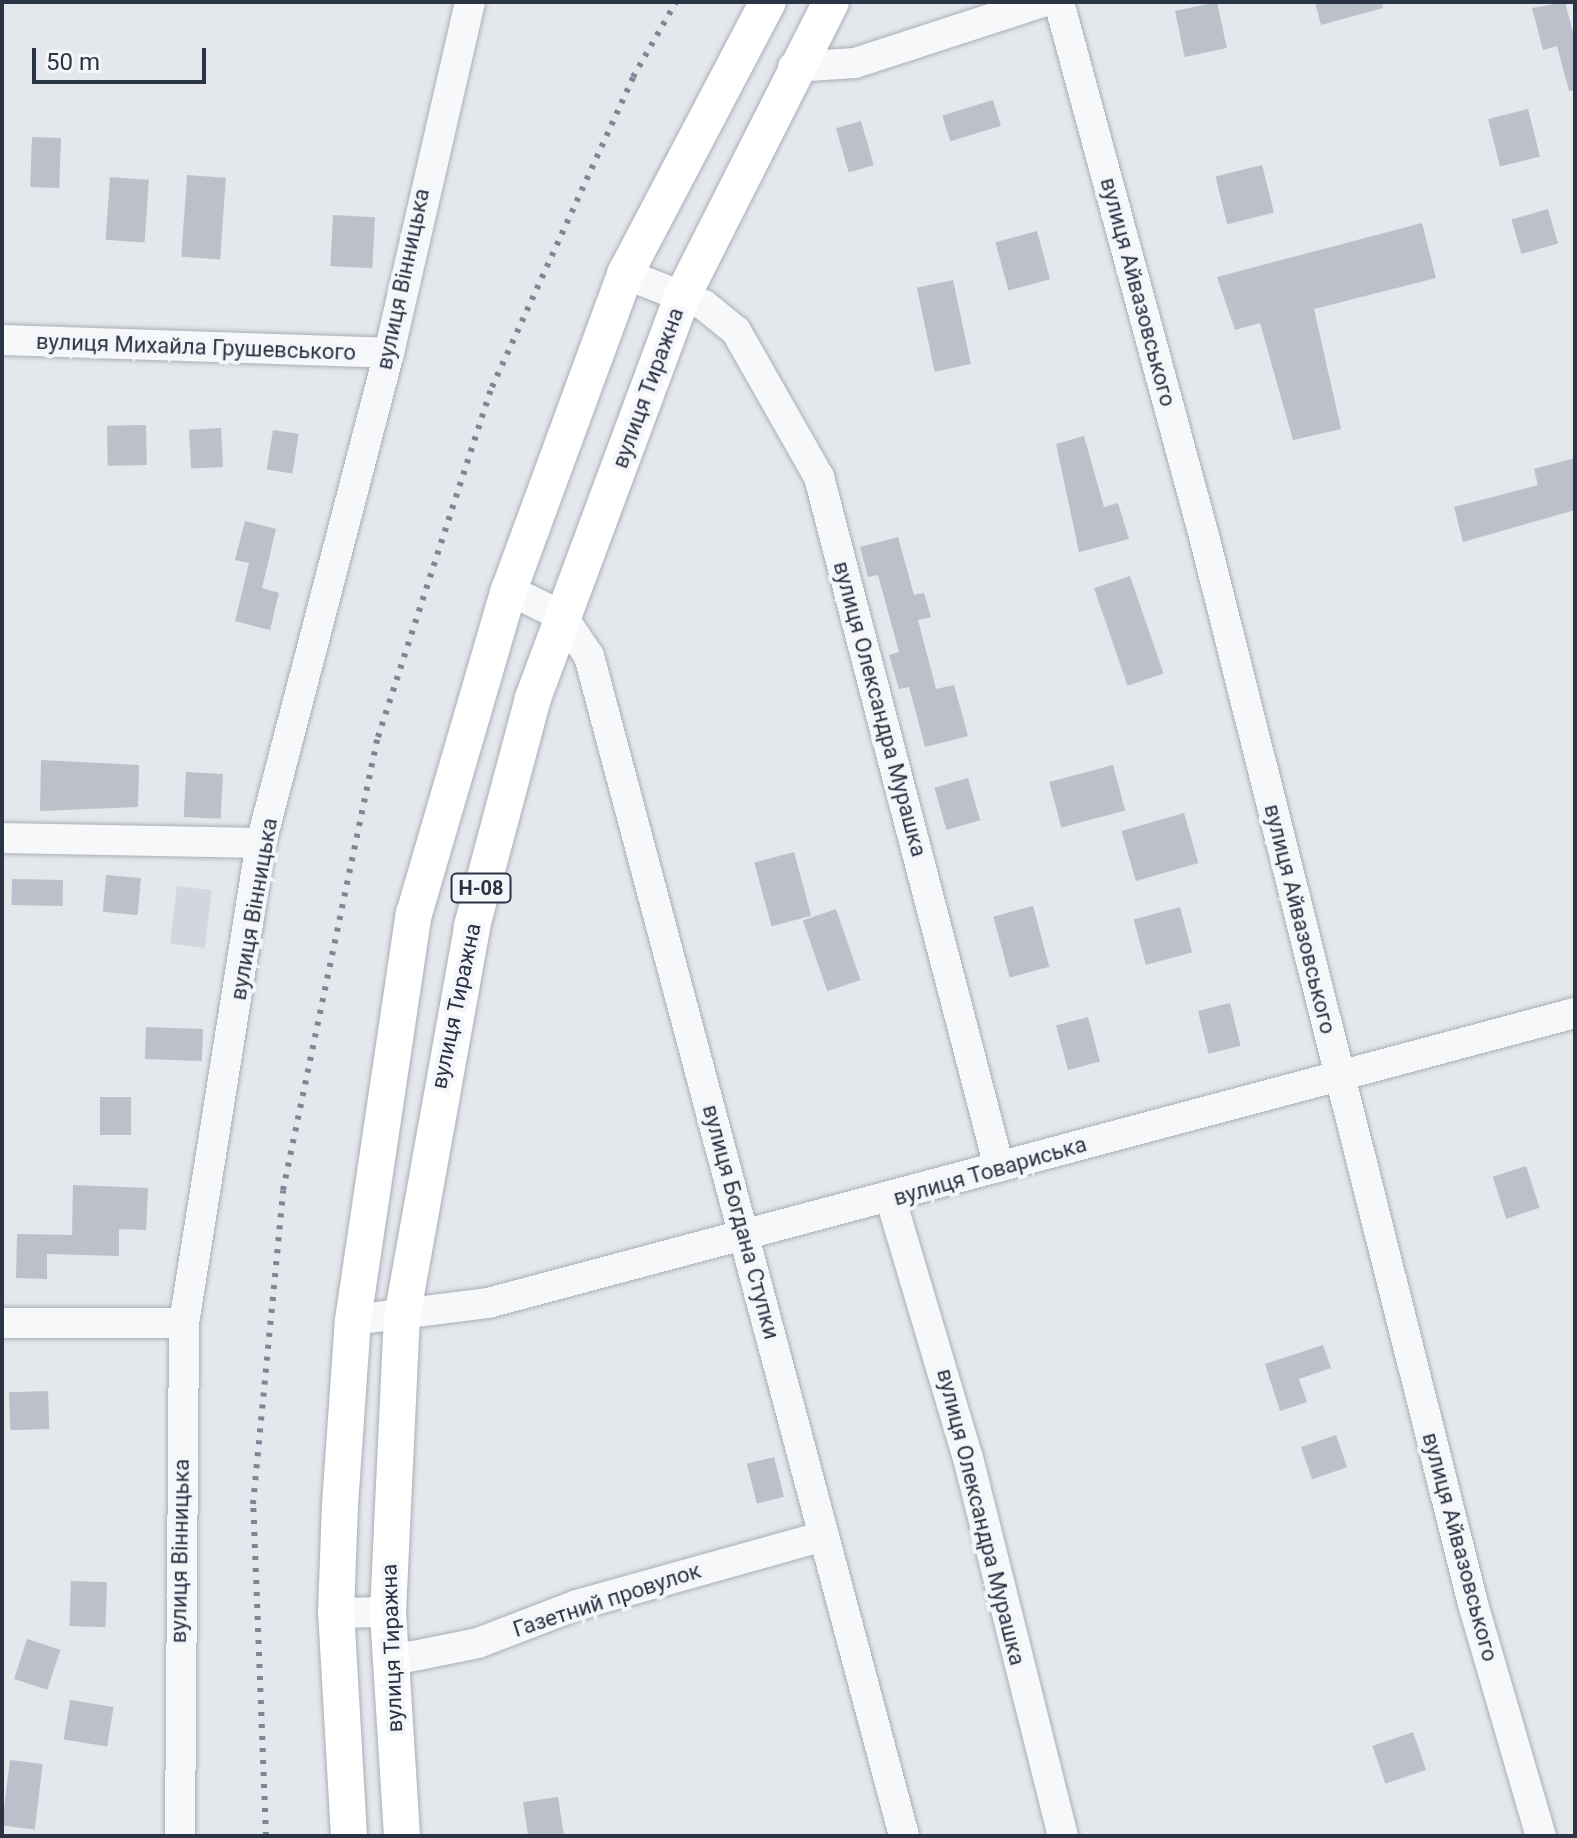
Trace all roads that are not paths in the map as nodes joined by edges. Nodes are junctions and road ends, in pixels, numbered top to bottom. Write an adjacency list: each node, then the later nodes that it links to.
1 (470, 2): 10 (street, вулиця Вінницька)
2 (768, 2): 7 (main road, Н-08)
3 (831, 2): 6 (main road, вулиця Тиражна / Н-08)
4 (1043, 2): 6 (street)
5 (1059, 2): 16 (street, вулиця Айвазовського)
6 (793, 67): 8 (main road, вулиця Тиражна / Н-08)
7 (625, 274): 8 (street, вулиця Олександра Мурашка); 11 (main road, Н-08)
8 (682, 297): 12 (main road, вулиця Тиражна / Н-08); 17 (street, вулиця Олександра Мурашка)
9 (2, 340): 10 (street, вулиця Михайла Грушевського)
10 (389, 353): 14 (street, вулиця Вінницька)
11 (509, 590): 12 (street); 21 (main road, Н-08)
12 (562, 616): 19 (street, вулиця Богдана Ступки); 20 (main road, вулиця Тиражна / Н-08)
13 (2, 838): 14 (street)
14 (261, 843): 23 (street, вулиця Вінницька)
15 (1575, 1013): 16 (street, вулиця Товариська)
16 (1340, 1076): 17 (street, вулиця Товариська); 33 (street, вулиця Айвазовського)
17 (999, 1167): 18 (street, вулиця Товариська)
18 (891, 1200): 19 (street, вулиця Товариська); 32 (street, вулиця Олександра Мурашка)
19 (745, 1234): 20 (street, вулиця Товариська); 24 (street, вулиця Богдана Ступки)
20 (402, 1317): 21 (street, вулиця Товариська); 25 (main road, вулиця Тиражна / Н-08)
21 (353, 1320): 26 (main road, Н-08)
22 (2, 1323): 23 (street)
23 (184, 1323): 29 (street, вулиця Вінницька)
24 (824, 1536): 27 (street, Газетний провулок); 28 (street, вулиця Богдана Ступки)
25 (388, 1612): 26 (street); 27 (main road, вулиця Тиражна / Н-08)
26 (336, 1613): 30 (main road, Н-08)
27 (389, 1661): 31 (main road, вулиця Тиражна / Н-08)
28 (895, 1834)
29 (180, 1836)
30 (349, 1836)
31 (402, 1836)
32 (1063, 1836)
33 (1541, 1836)

